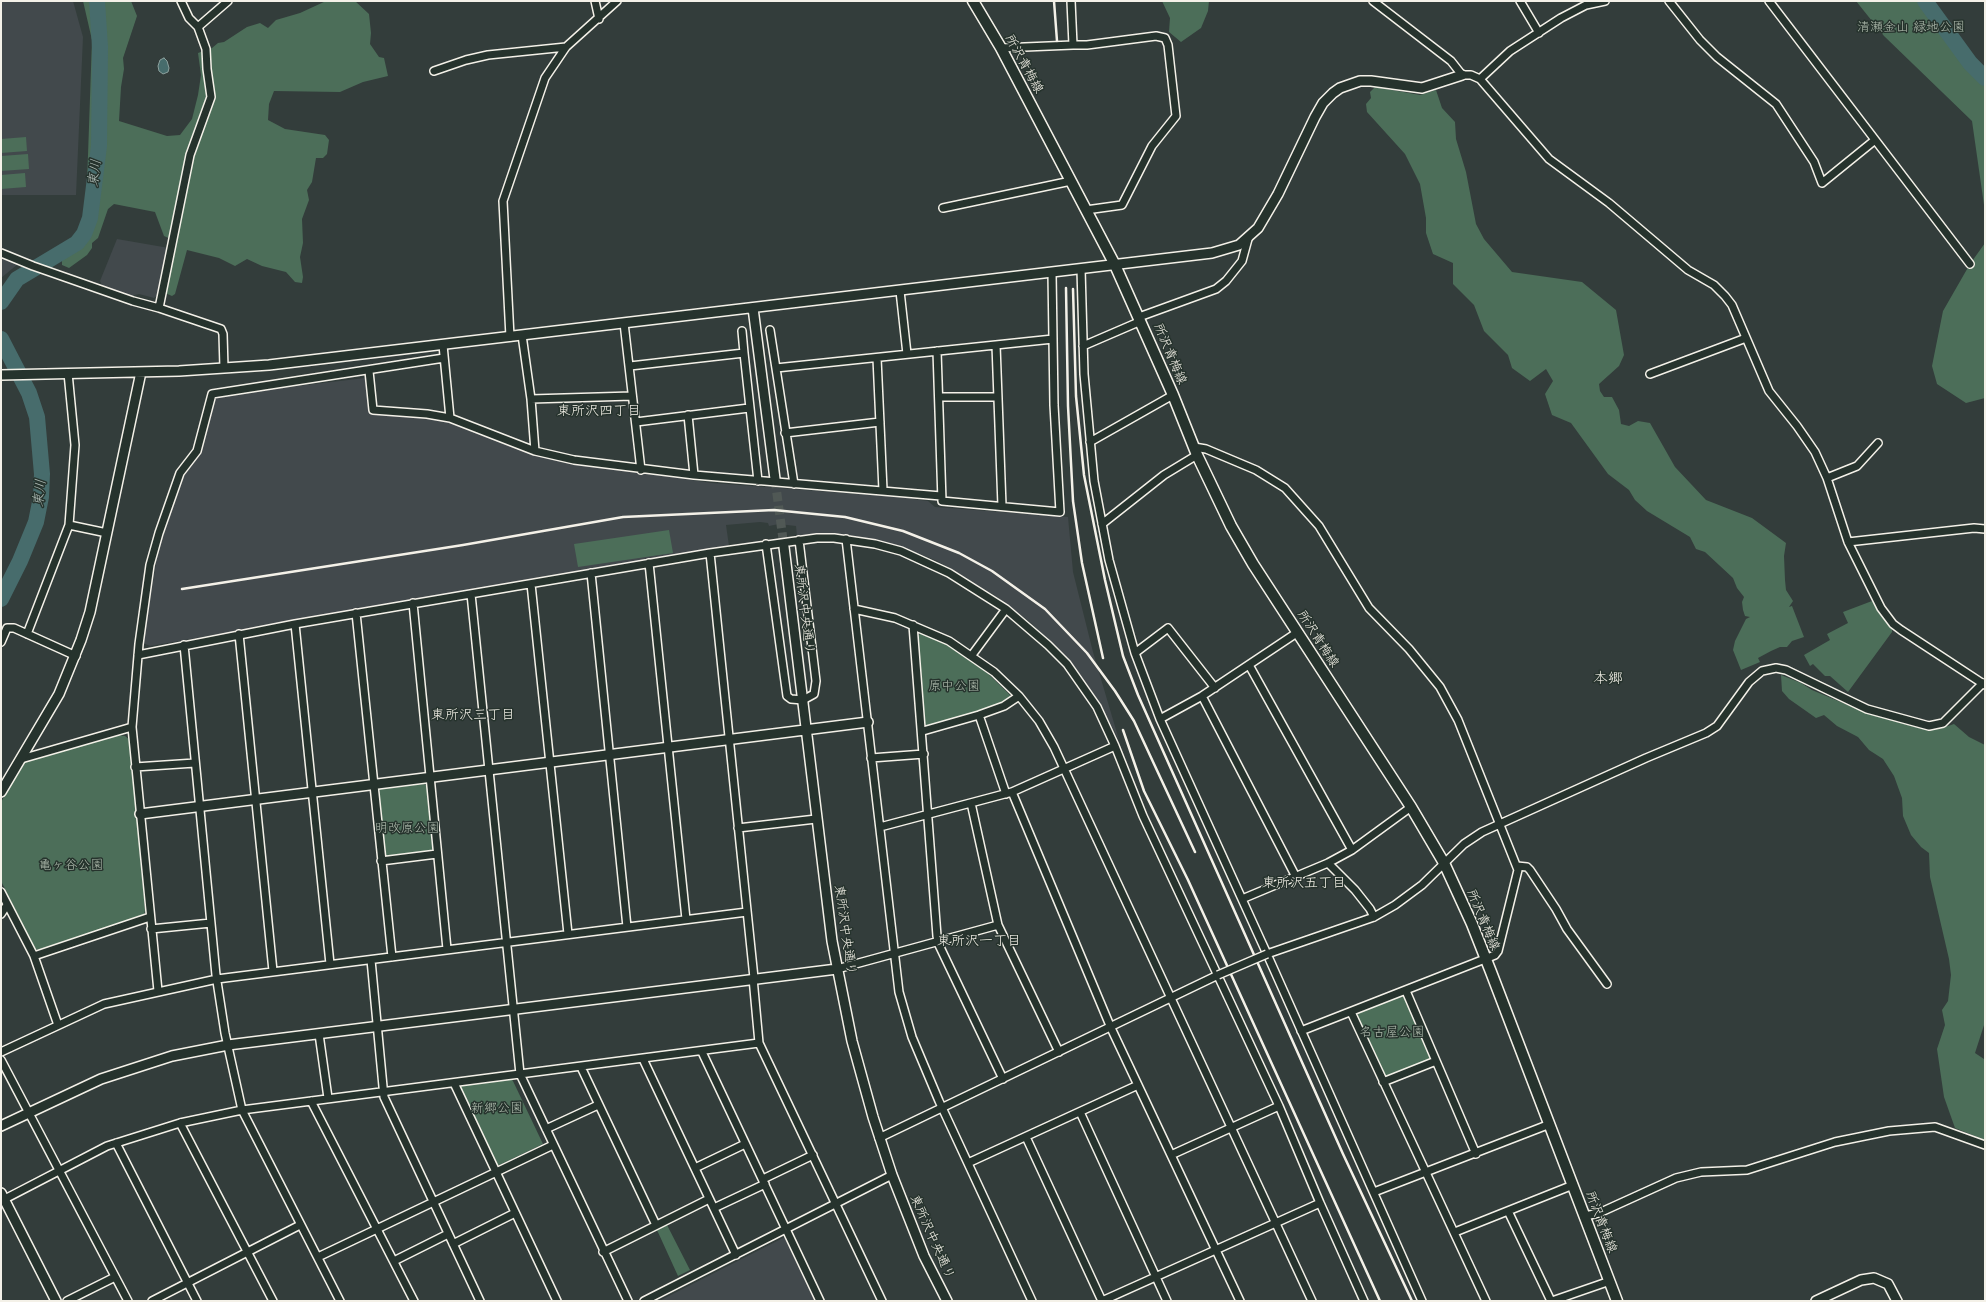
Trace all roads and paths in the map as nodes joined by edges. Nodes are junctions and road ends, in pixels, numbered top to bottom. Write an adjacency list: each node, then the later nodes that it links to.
1 (181, 1): 13 (street)
2 (228, 1): 13 (street)
3 (595, 1): 12 (street)
4 (617, 1): 12 (street)
5 (973, 1): 17 (main road, 所沢青梅線)
6 (1071, 1): 15 (street)
7 (1373, 1): 19 (street)
8 (1520, 1): 14 (street)
9 (1605, 1): 14 (street)
10 (1669, 1): 21 (street)
11 (1769, 1): 21 (street)
12 (599, 19): 16 (street)
13 (198, 27): 32 (street)
14 (1538, 33): 20 (street)
15 (1073, 45): 17 (street); 24 (street)
16 (566, 47): 18 (street); 39 (street)
17 (1001, 48): 22 (main road, 所沢青梅線)
18 (434, 71)
19 (1462, 74): 20 (street); 25 (street)
20 (1480, 79): 40 (street)
21 (1875, 140): 27 (street)
22 (1071, 181): 23 (street); 24 (main road, 所沢青梅線)
23 (943, 208)
24 (1086, 210): 28 (main road, 所沢青梅線)
25 (1248, 239): 28 (street); 34 (street)
26 (1, 253): 32 (street)
27 (1970, 264)
28 (1116, 265): 29 (street); 34 (main road, 所沢青梅線)
29 (1081, 269): 30 (street); 44 (street)
30 (1052, 273): 31 (street); 41 (street)
31 (900, 291): 33 (street); 47 (street)
32 (159, 308): 51 (street)
33 (753, 308): 35 (street); 76 (street)
34 (1140, 319): 44 (street); 58 (main road, 所沢青梅線)
35 (624, 323): 38 (street); 50 (street)
36 (770, 330): 52 (street)
37 (742, 331): 46 (street)
38 (522, 335): 39 (street); 62 (street)
39 (510, 337): 42 (street)
40 (1746, 338): 56 (street); 75 (street)
41 (1053, 339): 43 (street); 81 (street)
42 (443, 345): 48 (street); 51 (street)
43 (996, 345): 45 (street); 61 (street)
44 (1083, 346): 69 (street)
45 (937, 351): 47 (street); 60 (street)
46 (744, 353): 50 (street); 63 (street)
47 (907, 354): 49 (street)
48 (444, 358): 53 (street); 65 (street)
49 (877, 358): 52 (street); 67 (street)
50 (630, 366): 59 (street)
51 (224, 368): 54 (street)
52 (776, 368): 68 (street)
53 (369, 371): 65 (street); 108 (street)
54 (141, 372): 55 (street); 85 (street)
55 (68, 373): 57 (street); 83 (street)
56 (1650, 374)
57 (3, 375)
58 (1173, 395): 69 (street); 72 (main road, 所沢青梅線)
59 (632, 396): 62 (street); 66 (street)
60 (939, 397): 61 (street); 80 (street)
61 (997, 397): 81 (street)
62 (531, 400): 71 (street)
63 (749, 408): 64 (street); 77 (street)
64 (688, 415): 66 (street); 74 (street)
65 (450, 418): 71 (street)
66 (636, 422): 73 (street)
67 (880, 422): 68 (street); 79 (street)
68 (785, 433): 78 (street)
69 (1090, 442): 82 (street)
70 (1878, 444): 75 (street)
71 (535, 451): 73 (street)
72 (1196, 451): 82 (street); 102 (main road, 所沢青梅線); 147 (street)
73 (641, 470): 74 (street)
74 (694, 475): 77 (street)
75 (1827, 478): 88 (street)
76 (775, 479)
77 (758, 481): 78 (street)
78 (794, 484): 79 (street)
79 (883, 490): 80 (street)
80 (941, 496): 81 (street)
81 (1002, 506)
82 (1102, 524): 107 (street)
83 (69, 525): 85 (street); 103 (street)
84 (1985, 528): 88 (street)
85 (107, 534): 110 (street)
86 (846, 539): 87 (street); 97 (street); 98 (street)
87 (800, 540): 89 (street); 116 (street)
88 (1848, 542): 112 (street)
89 (766, 544): 91 (street); 116 (street)
90 (784, 547): 116 (street, 東所沢中央通り)
91 (710, 553): 92 (street); 123 (street)
92 (649, 563): 93 (street); 125 (street)
93 (591, 573): 94 (street); 127 (street)
94 (531, 584): 95 (street); 131 (street)
95 (471, 594): 96 (street); 134 (street)
96 (413, 604): 99 (street); 135 (street)
97 (854, 609): 101 (street); 119 (street)
98 (1006, 609): 109 (street); 124 (street)
99 (356, 613): 100 (street); 136 (street)
100 (295, 624): 104 (street); 138 (street)
101 (913, 624): 109 (street); 122 (street)
102 (1298, 632): 111 (street); 143 (main road, 所沢青梅線)
103 (27, 634): 105 (street); 110 (street)
104 (239, 634): 106 (street); 140 (street)
105 (1, 642)
106 (184, 645): 108 (street); 130 (street)
107 (1135, 653): 113 (street); 118 (street)
108 (138, 655): 120 (street)
109 (972, 655): 114 (street)
110 (76, 656): 129 (street)
111 (1248, 665): 113 (street); 150 (street)
112 (1984, 684): 147 (street)
113 (1215, 688): 115 (street)
114 (1019, 696): 117 (street); 133 (street)
115 (1202, 696): 118 (street); 156 (street)
116 (803, 700): 121 (street, 東所沢中央通り)
117 (979, 715): 122 (street); 139 (street)
118 (1160, 719): 158 (street)
119 (868, 722): 121 (street); 128 (street)
120 (132, 727): 129 (street); 132 (street)
121 (806, 730): 123 (street); 146 (street, 東所沢中央通り)
122 (923, 731): 126 (street)
123 (728, 740): 125 (street); 149 (street)
124 (1115, 746): 133 (street); 182 (street)
125 (668, 748): 127 (street); 164 (street)
126 (924, 754): 128 (street); 145 (street)
127 (609, 755): 131 (street); 167 (street)
128 (871, 758): 148 (street)
129 (21, 759): 137 (street)
130 (195, 762): 132 (street); 142 (street)
131 (551, 762): 134 (street); 169 (street)
132 (136, 767): 144 (street)
133 (1064, 769): 139 (street); 188 (street)
134 (490, 770): 135 (street); 171 (street)
135 (431, 778): 136 (street); 151 (street)
136 (374, 785): 138 (street); 152 (street)
137 (1, 792)
138 (312, 792): 140 (street); 179 (street)
139 (1009, 793): 141 (street); 193 (street)
140 (256, 800): 142 (street); 181 (street)
141 (971, 803): 145 (street); 166 (street)
142 (200, 807): 144 (street); 165 (street)
143 (1411, 807): 150 (street); 154 (main road, 所沢青梅線)
144 (140, 814): 163 (street)
145 (929, 814): 148 (street); 170 (street)
146 (816, 819): 149 (street); 180 (street, 東所沢中央通り)
147 (1499, 825): 154 (street); 155 (street)
148 (880, 827): 173 (street)
149 (738, 828): 160 (street)
150 (1352, 850): 153 (street)
151 (437, 854): 152 (street); 172 (street)
152 (381, 861): 176 (street)
153 (1328, 863): 156 (street); 162 (street)
154 (1444, 863): 162 (street); 178 (main road, 所沢青梅線)
155 (1517, 866): 178 (street); 185 (street)
156 (1296, 877): 158 (street)
157 (1, 892): 159 (street)
158 (1242, 899): 174 (street)
159 (7, 904): 161 (street); 175 (street)
160 (747, 912): 164 (street); 183 (street)
161 (1, 914)
162 (1374, 917): 174 (street)
163 (150, 918): 168 (street); 175 (street)
164 (686, 919): 167 (street)
165 (211, 923): 168 (street); 184 (street)
166 (998, 925): 170 (street); 200 (street)
167 (627, 927): 169 (street)
168 (151, 929): 186 (street)
169 (568, 934): 171 (street)
170 (938, 940): 173 (street); 206 (street)
171 (506, 942): 172 (street); 189 (street)
172 (447, 949): 176 (street)
173 (893, 953): 180 (street); 215 (street)
174 (1268, 954): 182 (street, bridge); 194 (street)
175 (34, 956): 191 (street)
176 (392, 957): 177 (street)
177 (371, 960): 179 (street); 192 (street)
178 (1486, 960): 187 (street); 220 (main road, 所沢青梅線)
179 (330, 964): 181 (street)
180 (837, 969): 183 (street); 225 (street, 東所沢中央通り)
181 (274, 971): 184 (street)
182 (1218, 976): 188 (street); 214 (street)
183 (754, 978): 189 (street); 196 (street)
184 (217, 979): 186 (street); 197 (street)
185 (1607, 984)
186 (158, 991): 191 (street)
187 (1406, 991): 190 (street); 203 (street)
188 (1171, 998): 193 (street); 222 (street)
189 (513, 1010): 192 (street); 205 (street)
190 (1351, 1012): 194 (street); 207 (street)
191 (58, 1025): 198 (street)
192 (378, 1026): 195 (street); 210 (street)
193 (1111, 1028): 200 (street); 209 (street)
194 (1301, 1031): 241 (street)
195 (319, 1034): 197 (street); 211 (street)
196 (759, 1043): 199 (street); 232 (street)
197 (228, 1045): 216 (street); 217 (street)
198 (1, 1052)
199 (702, 1052): 201 (street); 227 (street)
200 (1059, 1052): 206 (street)
201 (643, 1058): 204 (street); 234 (street)
202 (1, 1060): 217 (street)
203 (1436, 1061): 207 (street); 230 (street)
204 (581, 1067): 205 (street); 213 (street)
205 (520, 1074): 208 (street); 223 (street)
206 (1003, 1079): 215 (street)
207 (1383, 1082): 237 (street)
208 (454, 1083): 210 (street); 236 (street)
209 (1138, 1085): 218 (street); 231 (street)
210 (384, 1091): 211 (street); 244 (street)
211 (328, 1098): 212 (street)
212 (311, 1100): 216 (street); 254 (street)
213 (598, 1105): 223 (street); 253 (street)
214 (1279, 1106): 222 (street); 246 (street)
215 (942, 1108): 225 (street); 233 (street)
216 (242, 1110): 219 (street); 252 (street)
217 (29, 1112): 221 (street); 235 (street)
218 (1080, 1112): 224 (street); 265 (street)
219 (180, 1123): 226 (street); 260 (street)
220 (1550, 1124): 230 (street); 240 (main road, 所沢青梅線)
221 (1, 1126)
222 (1232, 1128): 231 (street); 251 (street)
223 (546, 1130): 228 (street)
224 (1026, 1137): 233 (street); 285 (street)
225 (879, 1138): 238 (street, 東所沢中央通り)
226 (116, 1142): 235 (street); 268 (street)
227 (745, 1144): 234 (street); 239 (street)
228 (553, 1145): 236 (street); 261 (street)
229 (1985, 1145): 250 (street)
230 (1476, 1154): 237 (street)
231 (1171, 1155): 259 (street)
232 (813, 1156): 239 (street); 245 (street)
233 (968, 1163): 284 (street)
234 (695, 1168): 243 (street)
235 (59, 1171): 242 (street); 266 (street)
236 (496, 1171): 244 (street); 249 (street)
237 (1427, 1172): 241 (street); 256 (street)
238 (892, 1175): 245 (street); 283 (street, 東所沢中央通り)
239 (764, 1182): 247 (street); 255 (street)
240 (1573, 1185): 248 (street); 250 (main road, 所沢青梅線)
241 (1374, 1192): 290 (street)
242 (2, 1198): 269 (street)
243 (709, 1199): 247 (street); 253 (street)
244 (433, 1201): 254 (street); 257 (street)
245 (836, 1204): 255 (street); 282 (street)
246 (1320, 1204): 251 (street); 289 (street)
247 (714, 1208): 262 (street)
248 (1508, 1211): 256 (street); 292 (street)
249 (515, 1213): 258 (street); 278 (street)
250 (1585, 1216): 267 (main road, 所沢青梅線)
251 (1276, 1222): 259 (street); 288 (street)
252 (300, 1225): 260 (street); 263 (street)
253 (656, 1226): 261 (street)
254 (378, 1229): 263 (street); 264 (street)
255 (786, 1229): 262 (street); 281 (street)
256 (1455, 1232): 291 (street)
257 (448, 1234): 258 (street); 264 (street)
258 (453, 1244): 277 (street)
259 (1215, 1250): 265 (street); 287 (street)
260 (248, 1252): 268 (street); 274 (street)
261 (604, 1252): 279 (street)
262 (736, 1255): 280 (street)
263 (318, 1257): 275 (street)
264 (394, 1261): 276 (street)
265 (1156, 1276): 285 (street); 286 (street)
266 (115, 1277): 270 (street); 271 (street)
267 (1610, 1281): 292 (street); 293 (main road, 所沢青梅線)
268 (188, 1283): 272 (street); 273 (street)
269 (56, 1301)
270 (67, 1301)
271 (128, 1301)
272 (152, 1301)
273 (197, 1301)
274 (273, 1301)
275 (340, 1301)
276 (414, 1301)
277 (480, 1301)
278 (557, 1301)
279 (628, 1301)
280 (644, 1301)
281 (820, 1301)
282 (882, 1301)
283 (946, 1301)
284 (1032, 1301)
285 (1102, 1301)
286 (1167, 1301)
287 (1240, 1301)
288 (1312, 1301)
289 (1364, 1301)
290 (1422, 1301)
291 (1486, 1301)
292 (1552, 1301)
293 (1617, 1301)
294 (1816, 1301): 295 (street)
295 (1897, 1301)

